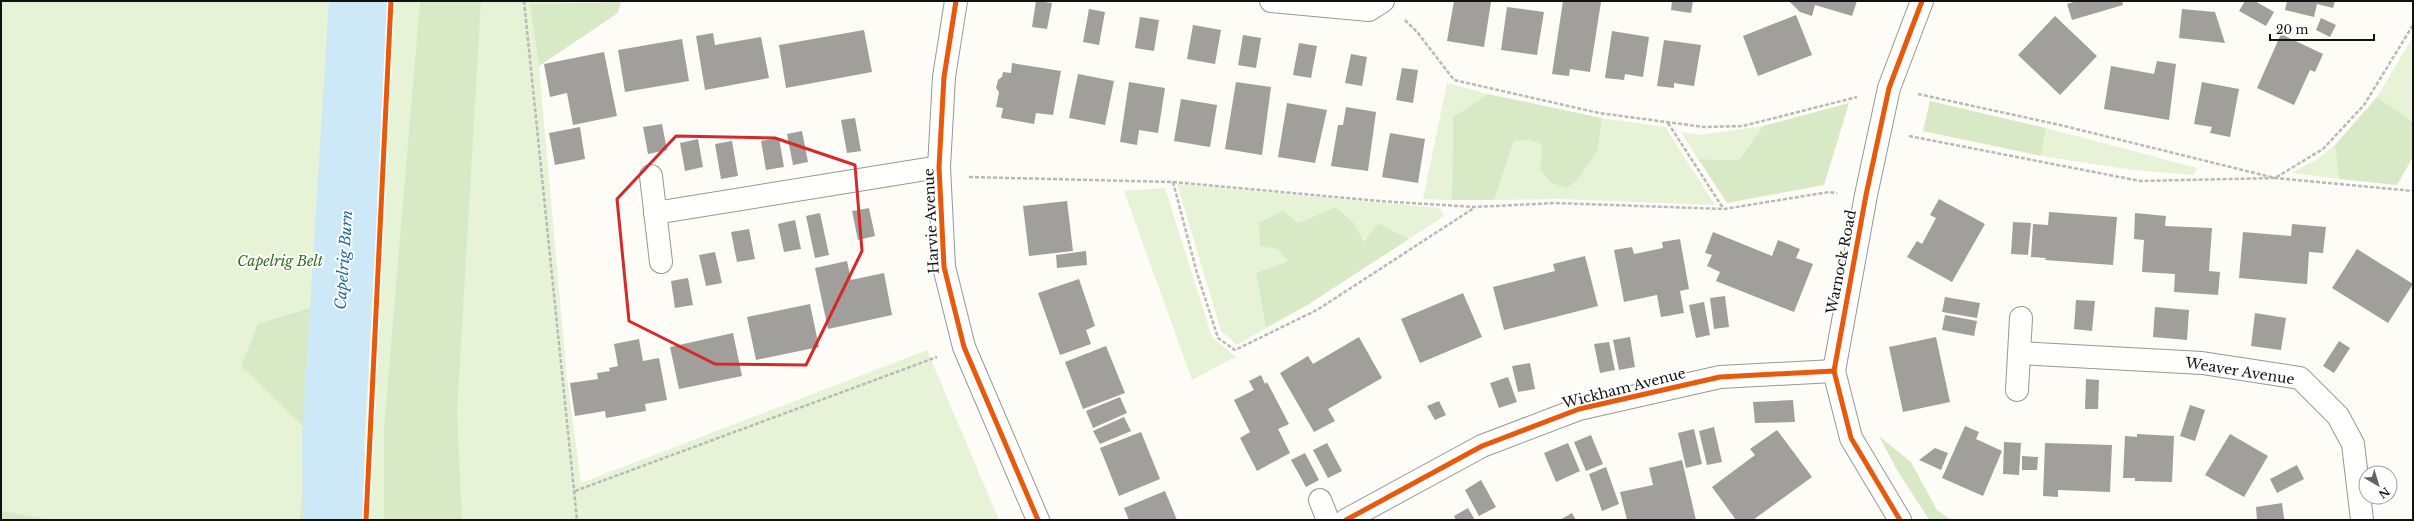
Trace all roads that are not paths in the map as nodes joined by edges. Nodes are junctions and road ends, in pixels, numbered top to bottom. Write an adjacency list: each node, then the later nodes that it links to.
1 (956, 1): 5 (street, Harvie Avenue)
2 (1271, 1): 3 (street)
3 (1383, 1)
4 (1922, 1): 11 (street, Warnock Road)
5 (940, 172): 7 (street, Harvie Avenue); 14 (street, Harvie Avenue)
6 (651, 176): 7 (street)
7 (655, 213): 8 (street)
8 (661, 262)
9 (2021, 318): 10 (street)
10 (2020, 353): 12 (street); 18 (street, Weaver Avenue)
11 (1834, 372): 16 (street, Wickham Avenue); 17 (street, Warnock Road)
12 (2017, 390)
13 (1320, 500): 15 (street)
14 (1038, 520)
15 (1328, 520)
16 (1346, 520)
17 (1900, 520)
18 (2362, 520)

